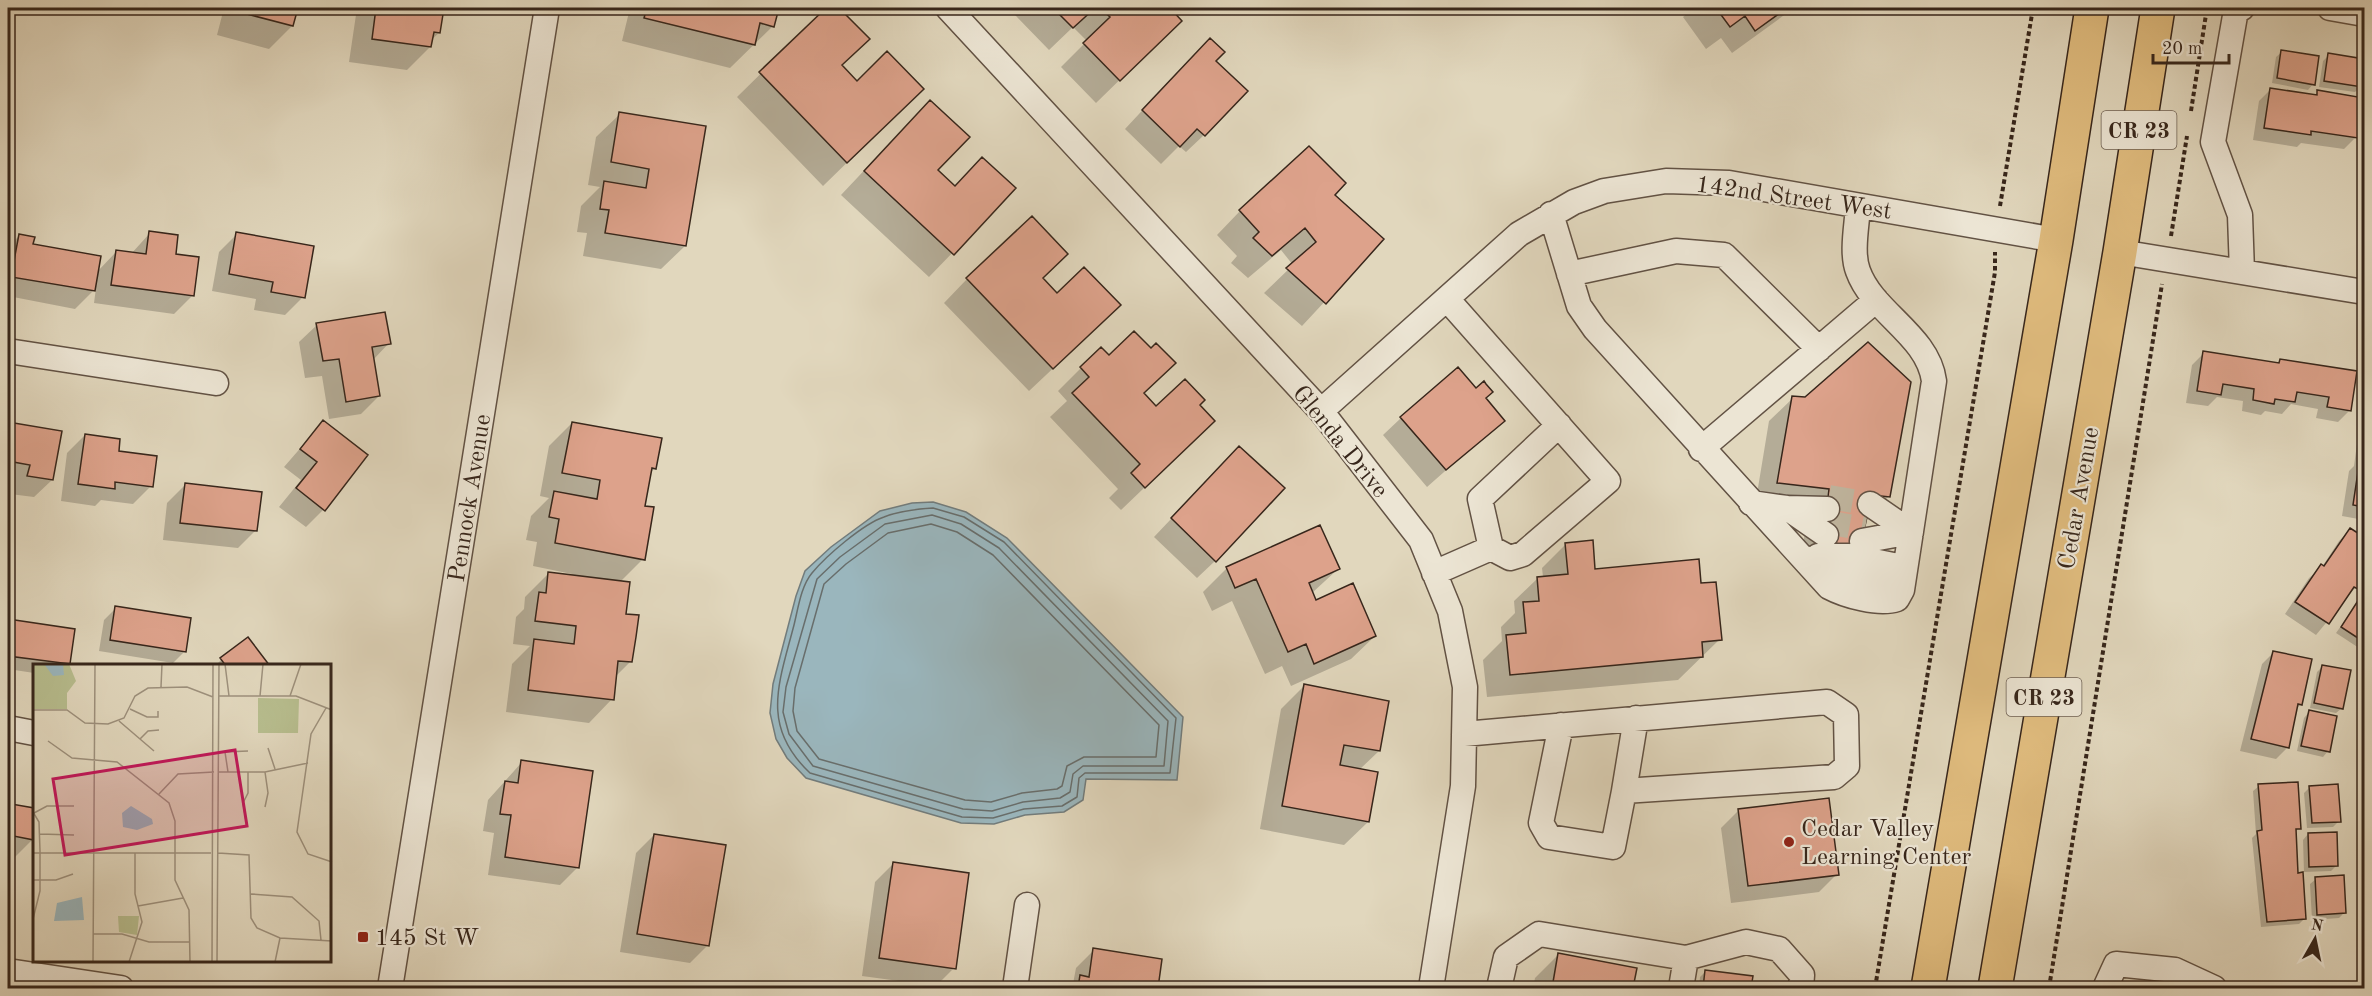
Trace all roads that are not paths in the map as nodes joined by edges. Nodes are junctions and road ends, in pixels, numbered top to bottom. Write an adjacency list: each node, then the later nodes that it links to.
1 (547, 8): 40 (street, Pennock Avenue)
2 (948, 8): 20 (street, Glenda Drive)
3 (2092, 8): 10 (highway, CR 23)
4 (2158, 8): 11 (highway, Cedar Avenue / CR 23)
5 (2242, 8): 12 (street)
6 (2330, 8): 7 (street)
7 (2364, 14)
8 (1858, 206): 9 (street, 142nd Street West); 10 (street, 142nd Street West); 16 (street)
9 (1551, 214): 13 (street); 15 (street, 142nd Street West)
10 (2056, 240): 46 (highway, CR 23)
11 (2120, 252): 12 (street); 47 (highway, Cedar Avenue / CR 23)
12 (2242, 272): 14 (street)
13 (1569, 274): 17 (street); 22 (street)
14 (2364, 292)
15 (1447, 299): 20 (street, 142nd Street West); 21 (street)
16 (1876, 300): 17 (street); 25 (street)
17 (1819, 349): 22 (street)
18 (8, 351): 19 (street)
19 (216, 383)
20 (1321, 411): 28 (street, Glenda Drive)
21 (1559, 425): 26 (street); 26 (street)
22 (1701, 449): 23 (street)
23 (1751, 503): 24 (street); 27 (street)
24 (1787, 508): 24 (street)
25 (1911, 532): 25 (street); 29 (street)
26 (1491, 548): 28 (street)
27 (1800, 556): 29 (street); 29 (street)
28 (1434, 573): 34 (street, Glenda Drive)
29 (1904, 573)
30 (1636, 718): 31 (street); 35 (street); 35 (street)
31 (1561, 725): 34 (street); 35 (street)
32 (8, 728): 33 (street)
33 (33, 733)
34 (1464, 734): 42 (street, Glenda Drive)
35 (1624, 791)
36 (1027, 905): 41 (street)
37 (1686, 958): 43 (street); 44 (street); 45 (street)
38 (8, 970): 39 (street)
39 (121, 988)
40 (390, 988)
41 (1015, 988)
42 (1431, 988)
43 (1499, 988)
44 (1681, 988)
45 (1801, 988)
46 (1928, 988)
47 (1995, 988)
48 (2105, 988): 49 (street)
49 (2214, 988)

